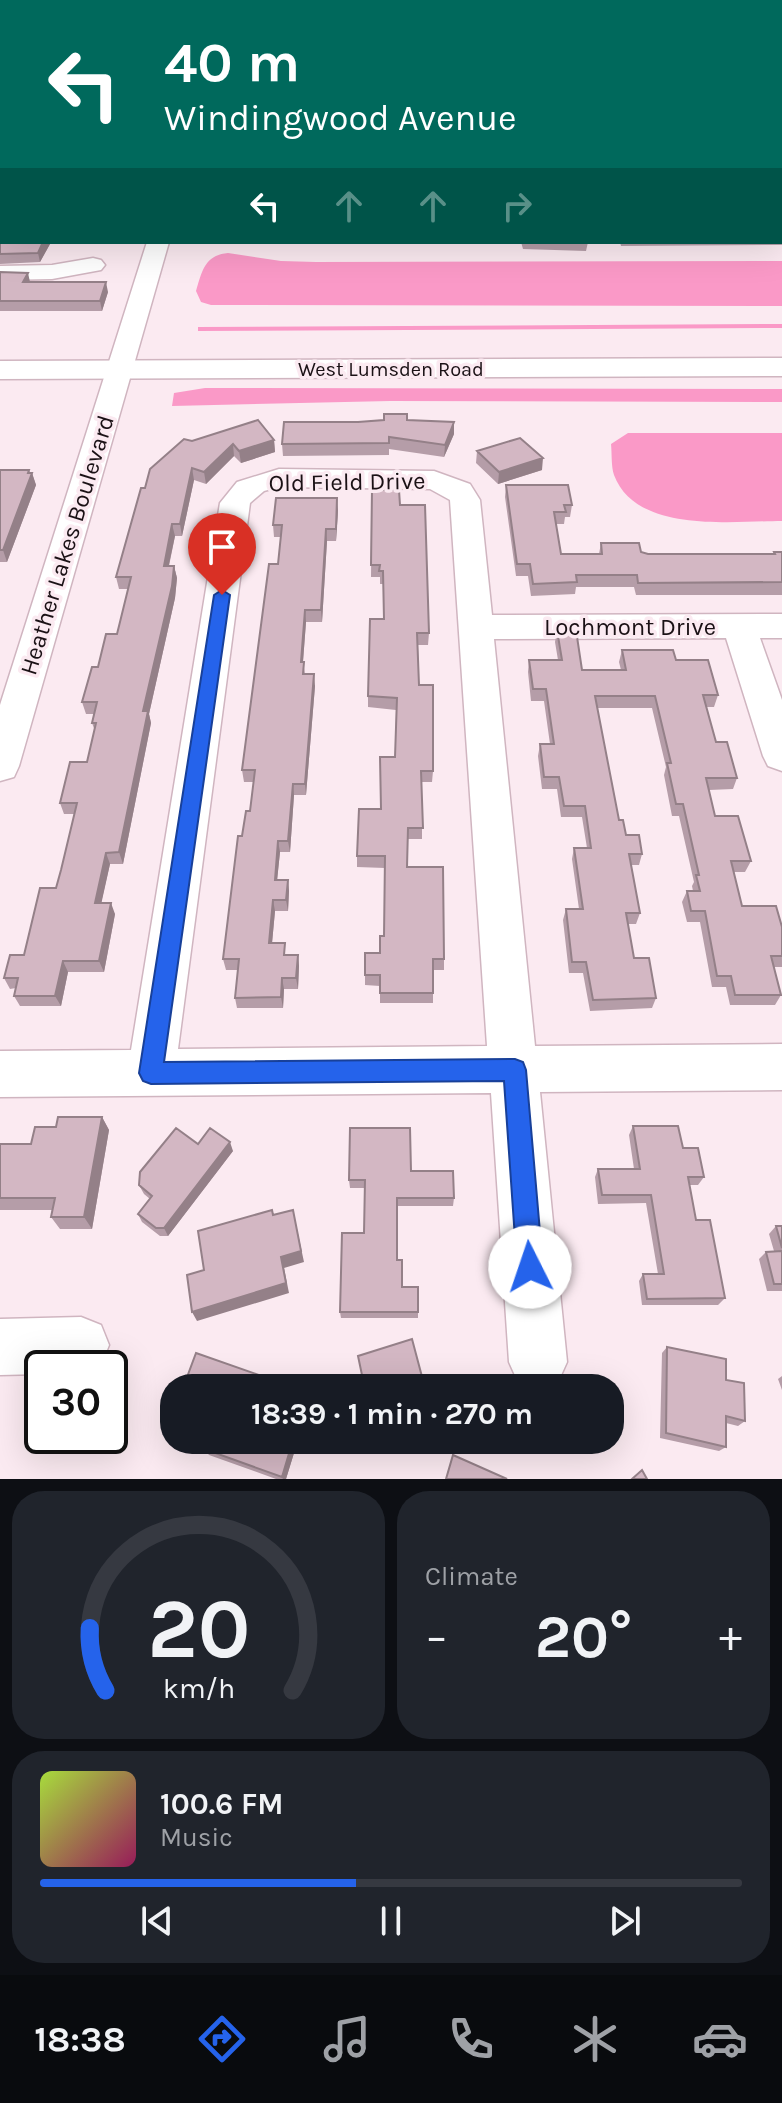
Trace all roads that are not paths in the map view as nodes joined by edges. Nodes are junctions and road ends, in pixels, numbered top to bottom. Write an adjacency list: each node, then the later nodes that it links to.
1 (157, 244): 6 (street, Heather Lakes Boulevard)
2 (93, 265): 3 (street)
3 (0, 273)
4 (782, 344): 6 (main road, West Lumsden Road)
5 (0, 346): 6 (main road, West Lumsden Road)
6 (124, 358): 7 (main road, West Lumsden Road); 8 (main road, West Lumsden Road); 13 (street, Heather Lakes Boulevard)
7 (782, 367)
8 (0, 370)
9 (739, 626): 10 (street, Lochmont Drive); 11 (street, Lochmont Drive); 12 (street)
10 (782, 626)
11 (478, 627): 15 (street, Old Field Drive); 16 (street, Old Field Drive)
12 (782, 756)
13 (0, 766)
14 (782, 1067): 15 (street)
15 (515, 1070): 16 (street); 20 (street, Old Field Drive)
16 (151, 1073): 17 (street)
17 (0, 1074)
18 (81, 1345): 19 (street)
19 (0, 1347)
20 (538, 1362)

